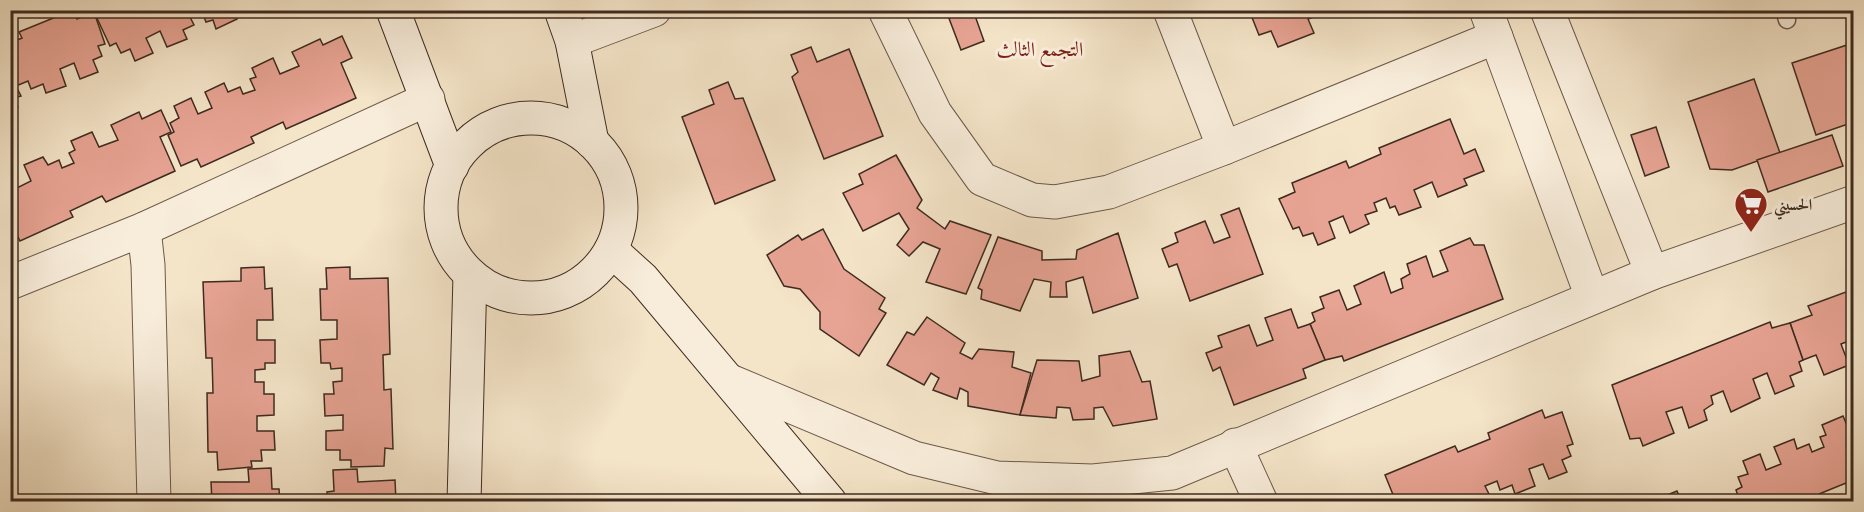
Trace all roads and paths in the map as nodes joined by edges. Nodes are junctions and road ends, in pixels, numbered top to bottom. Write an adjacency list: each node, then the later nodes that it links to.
1 (393, 10): 9 (street)
2 (561, 10): 8 (street)
3 (654, 10): 8 (street)
4 (885, 10): 11 (street)
5 (1170, 10): 11 (street)
6 (1547, 10): 16 (street)
7 (1491, 24): 11 (street); 19 (street)
8 (572, 41): 10 (street)
9 (428, 99): 12 (street); 14 (street)
10 (592, 142): 12 (street); 15 (street)
11 (1224, 148)
12 (452, 166): 17 (street)
13 (1854, 202): 16 (street)
14 (144, 230): 18 (street); 23 (street)
15 (611, 250): 17 (street); 20 (street)
16 (1652, 273): 19 (street)
17 (470, 275): 24 (street)
18 (10, 283)
19 (1592, 297): 21 (street)
20 (730, 381): 22 (street); 25 (street)
21 (1235, 445): 22 (street); 27 (street)
22 (1172, 473): 26 (street)
23 (154, 501)
24 (464, 501)
25 (830, 501)
26 (1144, 501)
27 (1261, 501)

